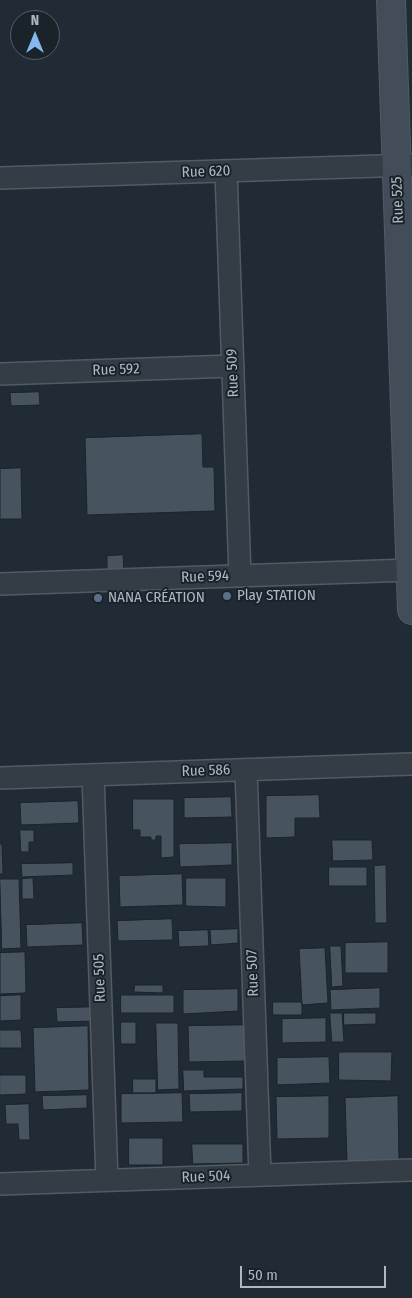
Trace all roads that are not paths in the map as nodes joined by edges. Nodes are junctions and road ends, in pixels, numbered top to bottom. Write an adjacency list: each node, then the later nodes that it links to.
1 (391, 0): 2 (street, Rue 525)
2 (404, 165): 3 (street, Rue 620); 5 (street, Rue 525)
3 (226, 171): 4 (street, Rue 620); 6 (street, Rue 509)
4 (0, 178)
5 (408, 358): 8 (street, Rue 525)
6 (233, 366): 7 (street, Rue 592); 9 (street, Rue 509)
7 (0, 374)
8 (411, 570): 9 (street, Rue 594); 11 (street, Rue 525)
9 (240, 576): 10 (street, Rue 594)
10 (0, 584)
11 (412, 610)
12 (412, 764): 13 (street, Rue 586)
13 (246, 770): 14 (street, Rue 586); 17 (street, Rue 507)
14 (93, 775): 15 (street, Rue 586); 18 (street, Rue 505)
15 (0, 778)
16 (412, 1170): 17 (street, Rue 504)
17 (260, 1175): 18 (street, Rue 504)
18 (107, 1180): 19 (street, Rue 504)
19 (0, 1184)

